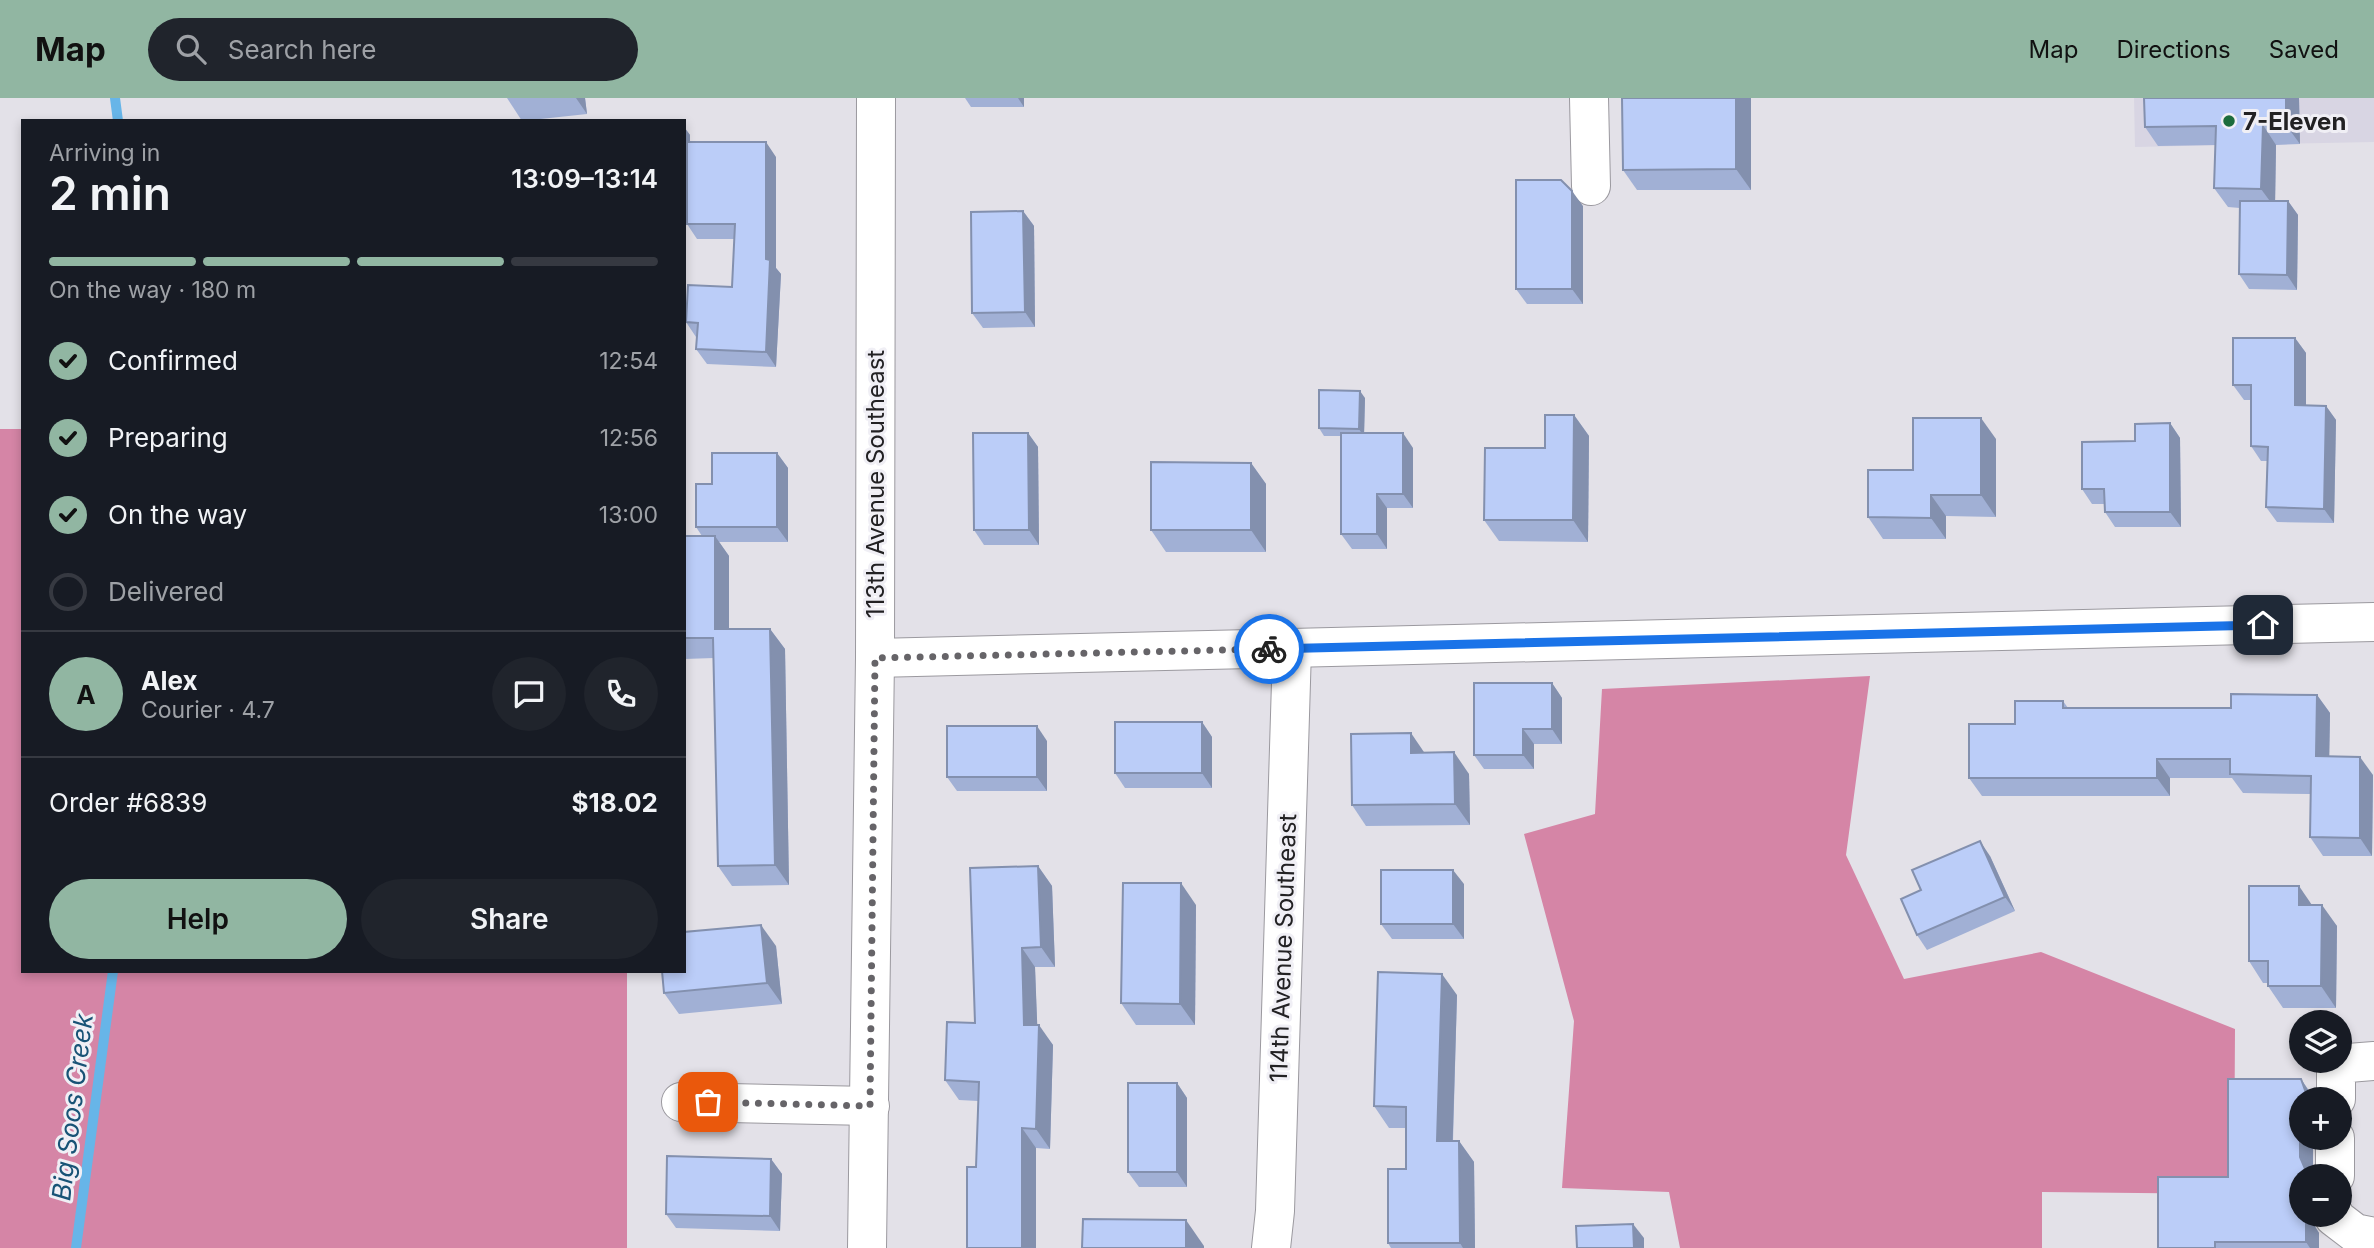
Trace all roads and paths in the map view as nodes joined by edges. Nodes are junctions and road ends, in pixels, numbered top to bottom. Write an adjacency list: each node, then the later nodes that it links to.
1 (876, 98): 6 (street, 113th Avenue Southeast)
2 (1589, 98): 3 (street)
3 (1591, 186)
4 (2374, 622): 5 (street)
5 (1292, 649): 6 (street); 14 (street, 114th Avenue Southeast)
6 (875, 658): 10 (street, 113th Avenue Southeast)
7 (2374, 1061): 8 (street)
8 (2336, 1087)
9 (681, 1102): 10 (street)
10 (870, 1106): 13 (street, 113th Avenue Southeast)
11 (2347, 1227): 12 (street)
12 (2374, 1237)
13 (867, 1248)
14 (1271, 1248)

